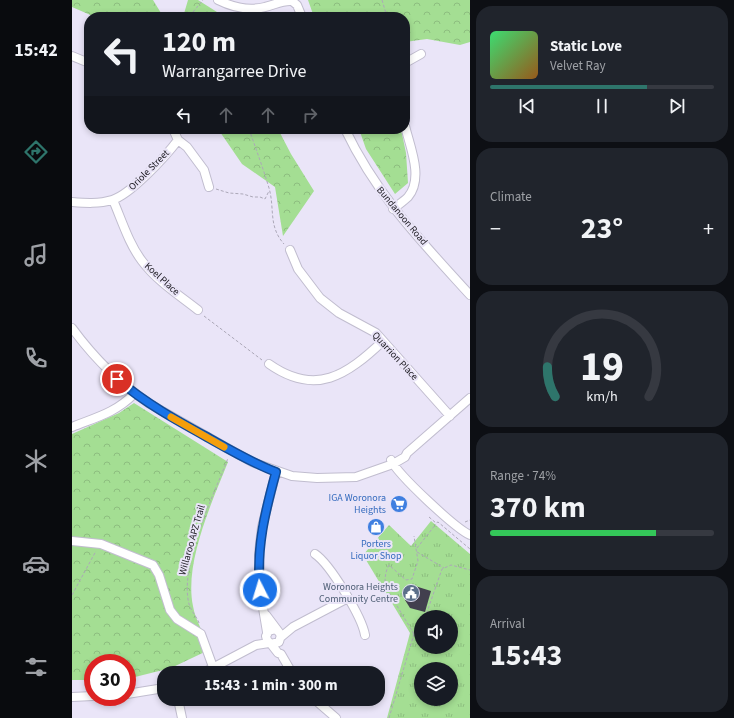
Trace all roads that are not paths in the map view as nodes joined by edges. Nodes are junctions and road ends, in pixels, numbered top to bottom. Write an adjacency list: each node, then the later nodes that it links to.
1 (218, 0): 2 (street)
2 (292, 0): 3 (street)
3 (300, 12)
4 (418, 55): 6 (street)
5 (72, 56): 7 (street)
6 (410, 60)
7 (84, 61)
8 (175, 134): 11 (street)
9 (348, 134): 15 (street, Bundanoon Road)
10 (407, 134): 15 (street)
11 (178, 140): 12 (street); 13 (street, Oriole Street)
12 (209, 187)
13 (113, 200): 14 (street, Oriole Street); 18 (street, Koel Place)
14 (72, 202)
15 (393, 209): 17 (street, Bundanoon Road)
16 (290, 250): 20 (street, Quarrion Place)
17 (470, 295)
18 (198, 310)
19 (72, 328): 22 (street)
20 (383, 341): 21 (street); 24 (street, Quarrion Place)
21 (269, 364)
22 (134, 394): 25 (street); 27 (street)
23 (470, 398): 24 (street)
24 (450, 416): 26 (street)
25 (72, 427)
26 (392, 462): 27 (street); 28 (street)
27 (276, 472): 33 (street)
28 (470, 535)
29 (72, 541): 34 (street)
30 (315, 554): 31 (street)
31 (348, 598): 32 (street); 33 (street)
32 (365, 635)
33 (273, 637): 35 (street); 36 (street)
34 (213, 666)
35 (215, 666)
36 (288, 666)
37 (157, 689): 38 (street)
38 (136, 693)
39 (84, 696): 40 (street)
40 (72, 697)
41 (179, 706): 43 (street)
42 (322, 706): 44 (street)
43 (182, 718)
44 (336, 718)

